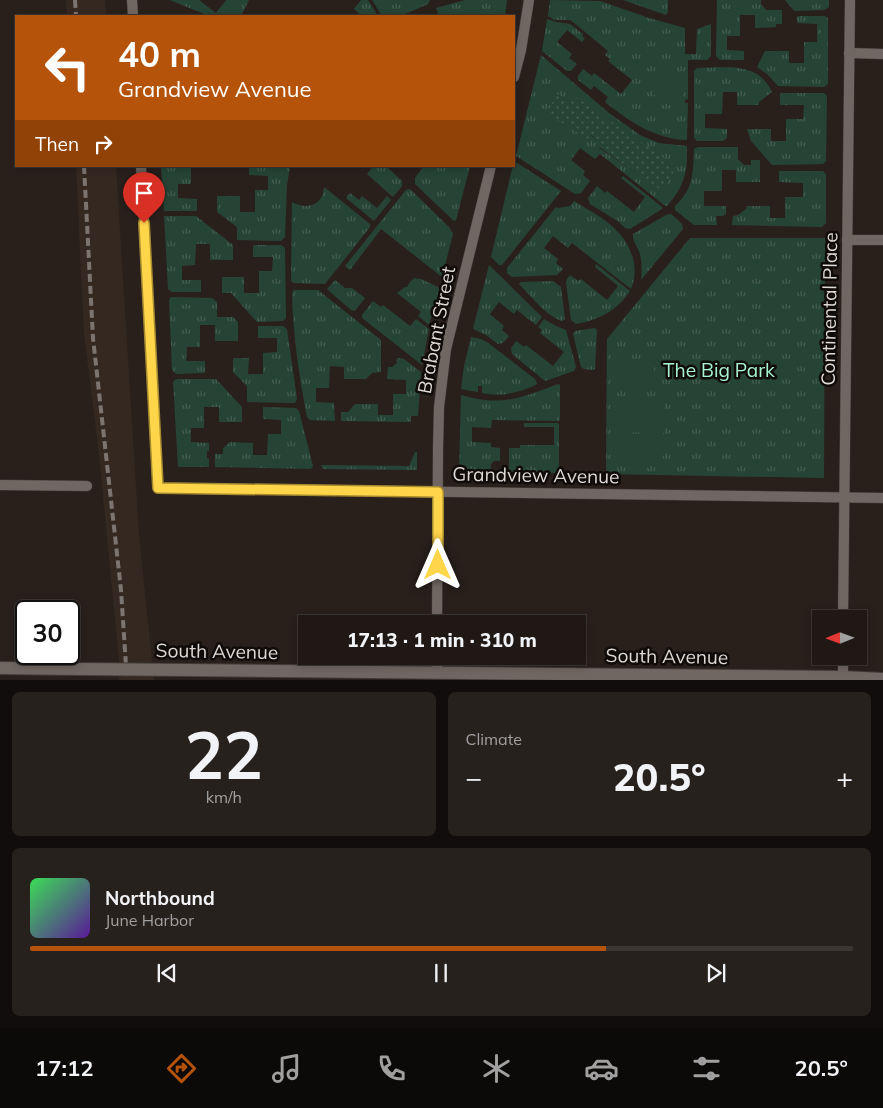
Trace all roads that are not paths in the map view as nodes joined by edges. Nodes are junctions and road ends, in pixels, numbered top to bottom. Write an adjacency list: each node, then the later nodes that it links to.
1 (132, 0): 4 (street)
2 (529, 0): 7 (street)
3 (850, 0): 5 (street, Continental Place)
4 (133, 15)
5 (850, 53): 6 (street); 10 (street, Continental Place)
6 (883, 54)
7 (515, 73)
8 (141, 167): 14 (street, Grandview Avenue)
9 (491, 167): 14 (street, Brabant Street)
10 (847, 240): 11 (street); 15 (street, Continental Place)
11 (883, 240)
12 (0, 485): 13 (street)
13 (87, 486)
14 (438, 492): 15 (street, Grandview Avenue); 18 (street, Brabant Street)
15 (844, 498): 16 (street, Grandview Avenue); 17 (street, Continental Place)
16 (883, 498)
17 (844, 610)
18 (437, 615)
19 (437, 665): 22 (street)
20 (843, 665): 23 (street)
21 (0, 668): 22 (street, South Avenue, bridge)
22 (437, 672): 23 (street, South Avenue)
23 (843, 677): 24 (street, South Avenue)
24 (883, 679)

